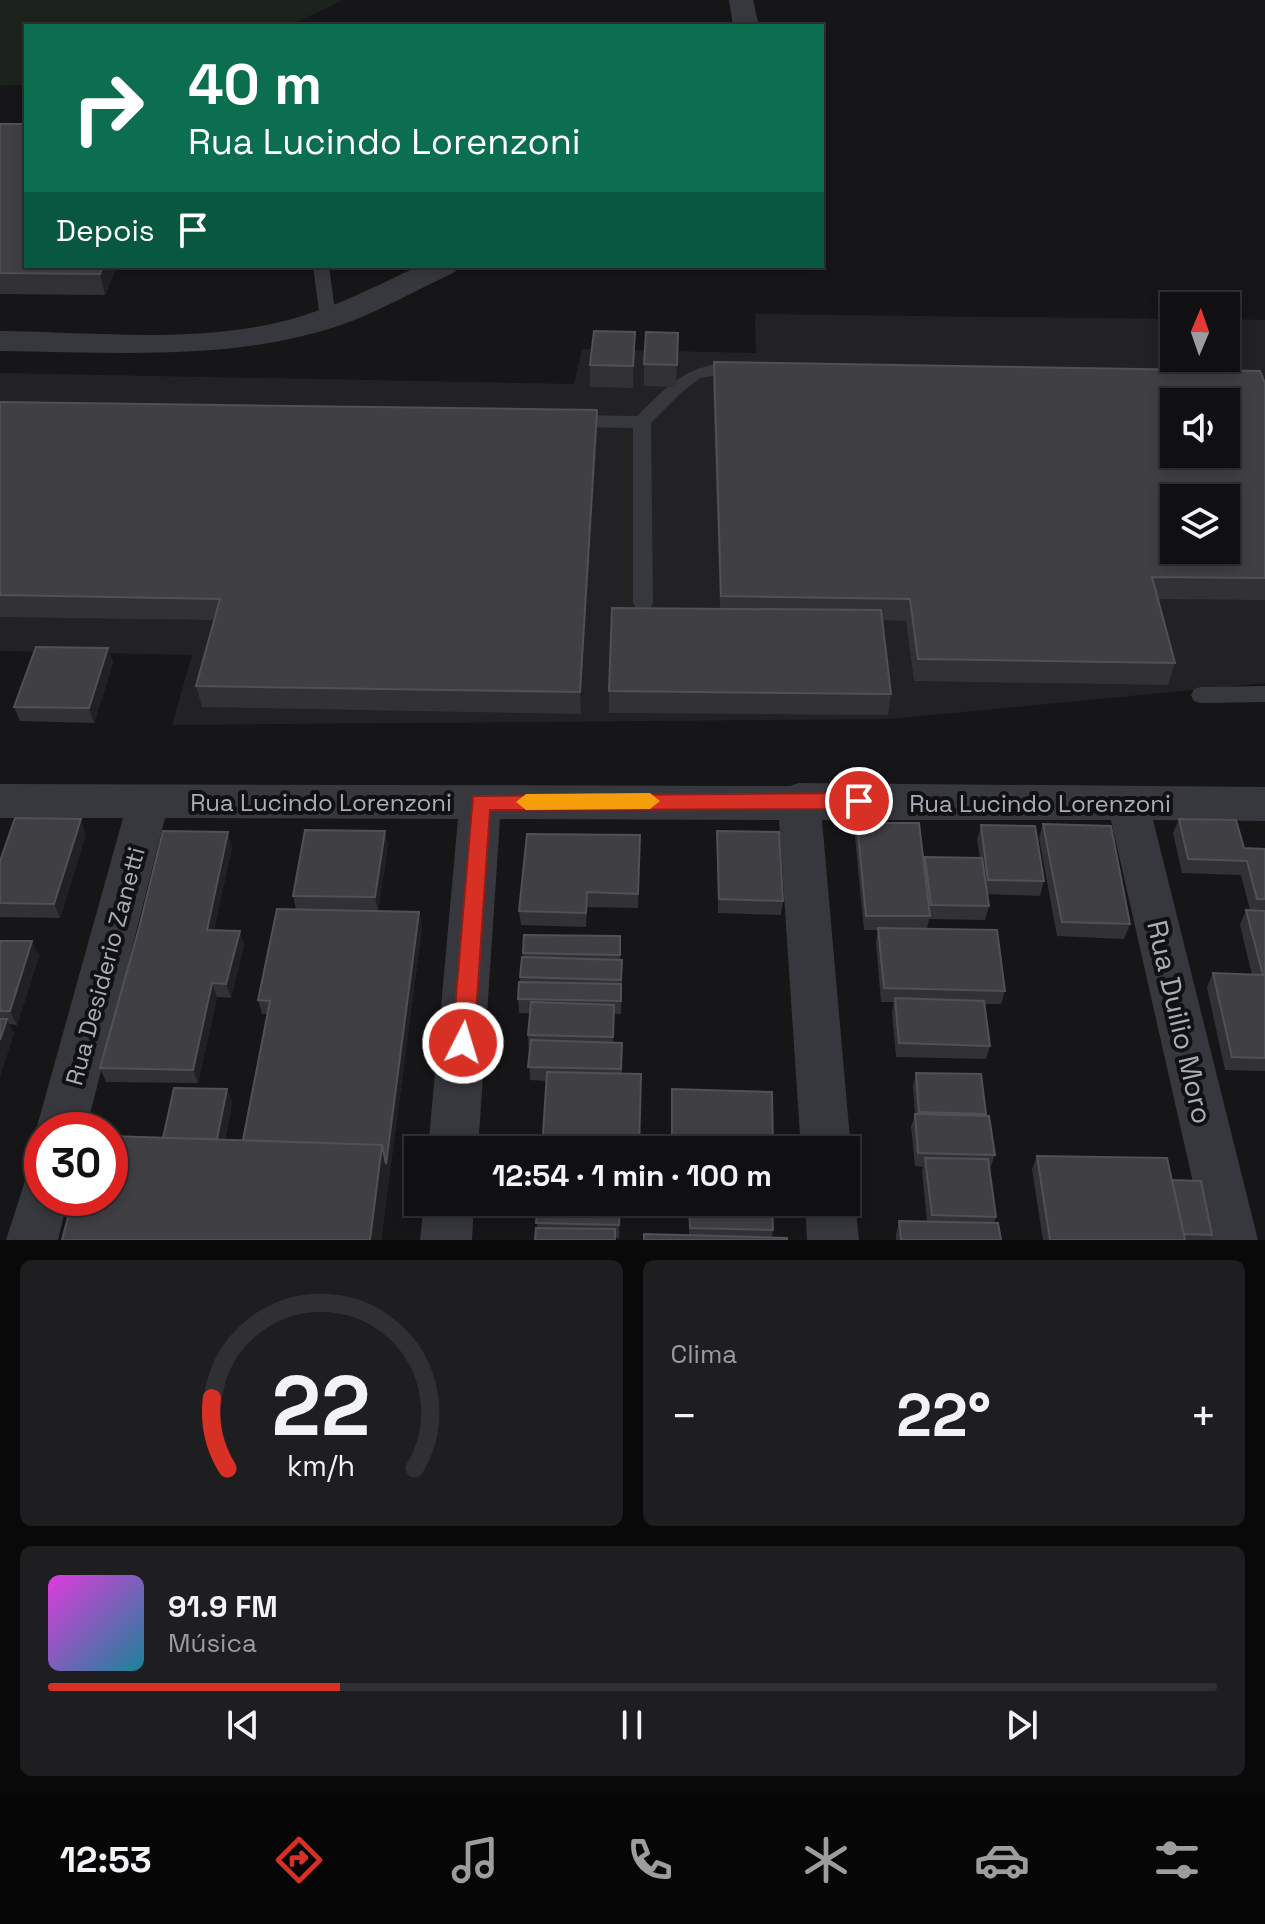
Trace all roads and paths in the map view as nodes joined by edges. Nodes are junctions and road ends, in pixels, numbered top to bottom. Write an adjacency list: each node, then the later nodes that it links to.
1 (741, 0): 2 (street)
2 (746, 24)
3 (321, 268): 5 (lane)
4 (440, 268): 5 (street)
5 (328, 319): 6 (street)
6 (0, 341)
7 (762, 368): 9 (lane)
8 (547, 421): 9 (lane)
9 (642, 422): 10 (lane)
10 (643, 603)
11 (1265, 694): 12 (lane)
12 (1201, 695)
13 (799, 800): 15 (street, Rua Lucindo Lorenzoni); 17 (street, Rua Lucindo Lorenzoni); 21 (street)
14 (0, 801): 16 (street, Rua Lucindo Lorenzoni)
15 (480, 802): 16 (street, Rua Lucindo Lorenzoni); 20 (street)
16 (148, 803): 19 (street, Rua Desiderio Zanetti)
17 (1128, 803): 18 (street, Rua Lucindo Lorenzoni); 28 (street, Rua Duilio Moro)
18 (1265, 804)
19 (66, 1112)
20 (454, 1136)
21 (825, 1136)
22 (38, 1216): 25 (street)
23 (448, 1216): 26 (street)
24 (831, 1216): 27 (street)
25 (32, 1240)
26 (446, 1240)
27 (833, 1240)
28 (1232, 1240)

